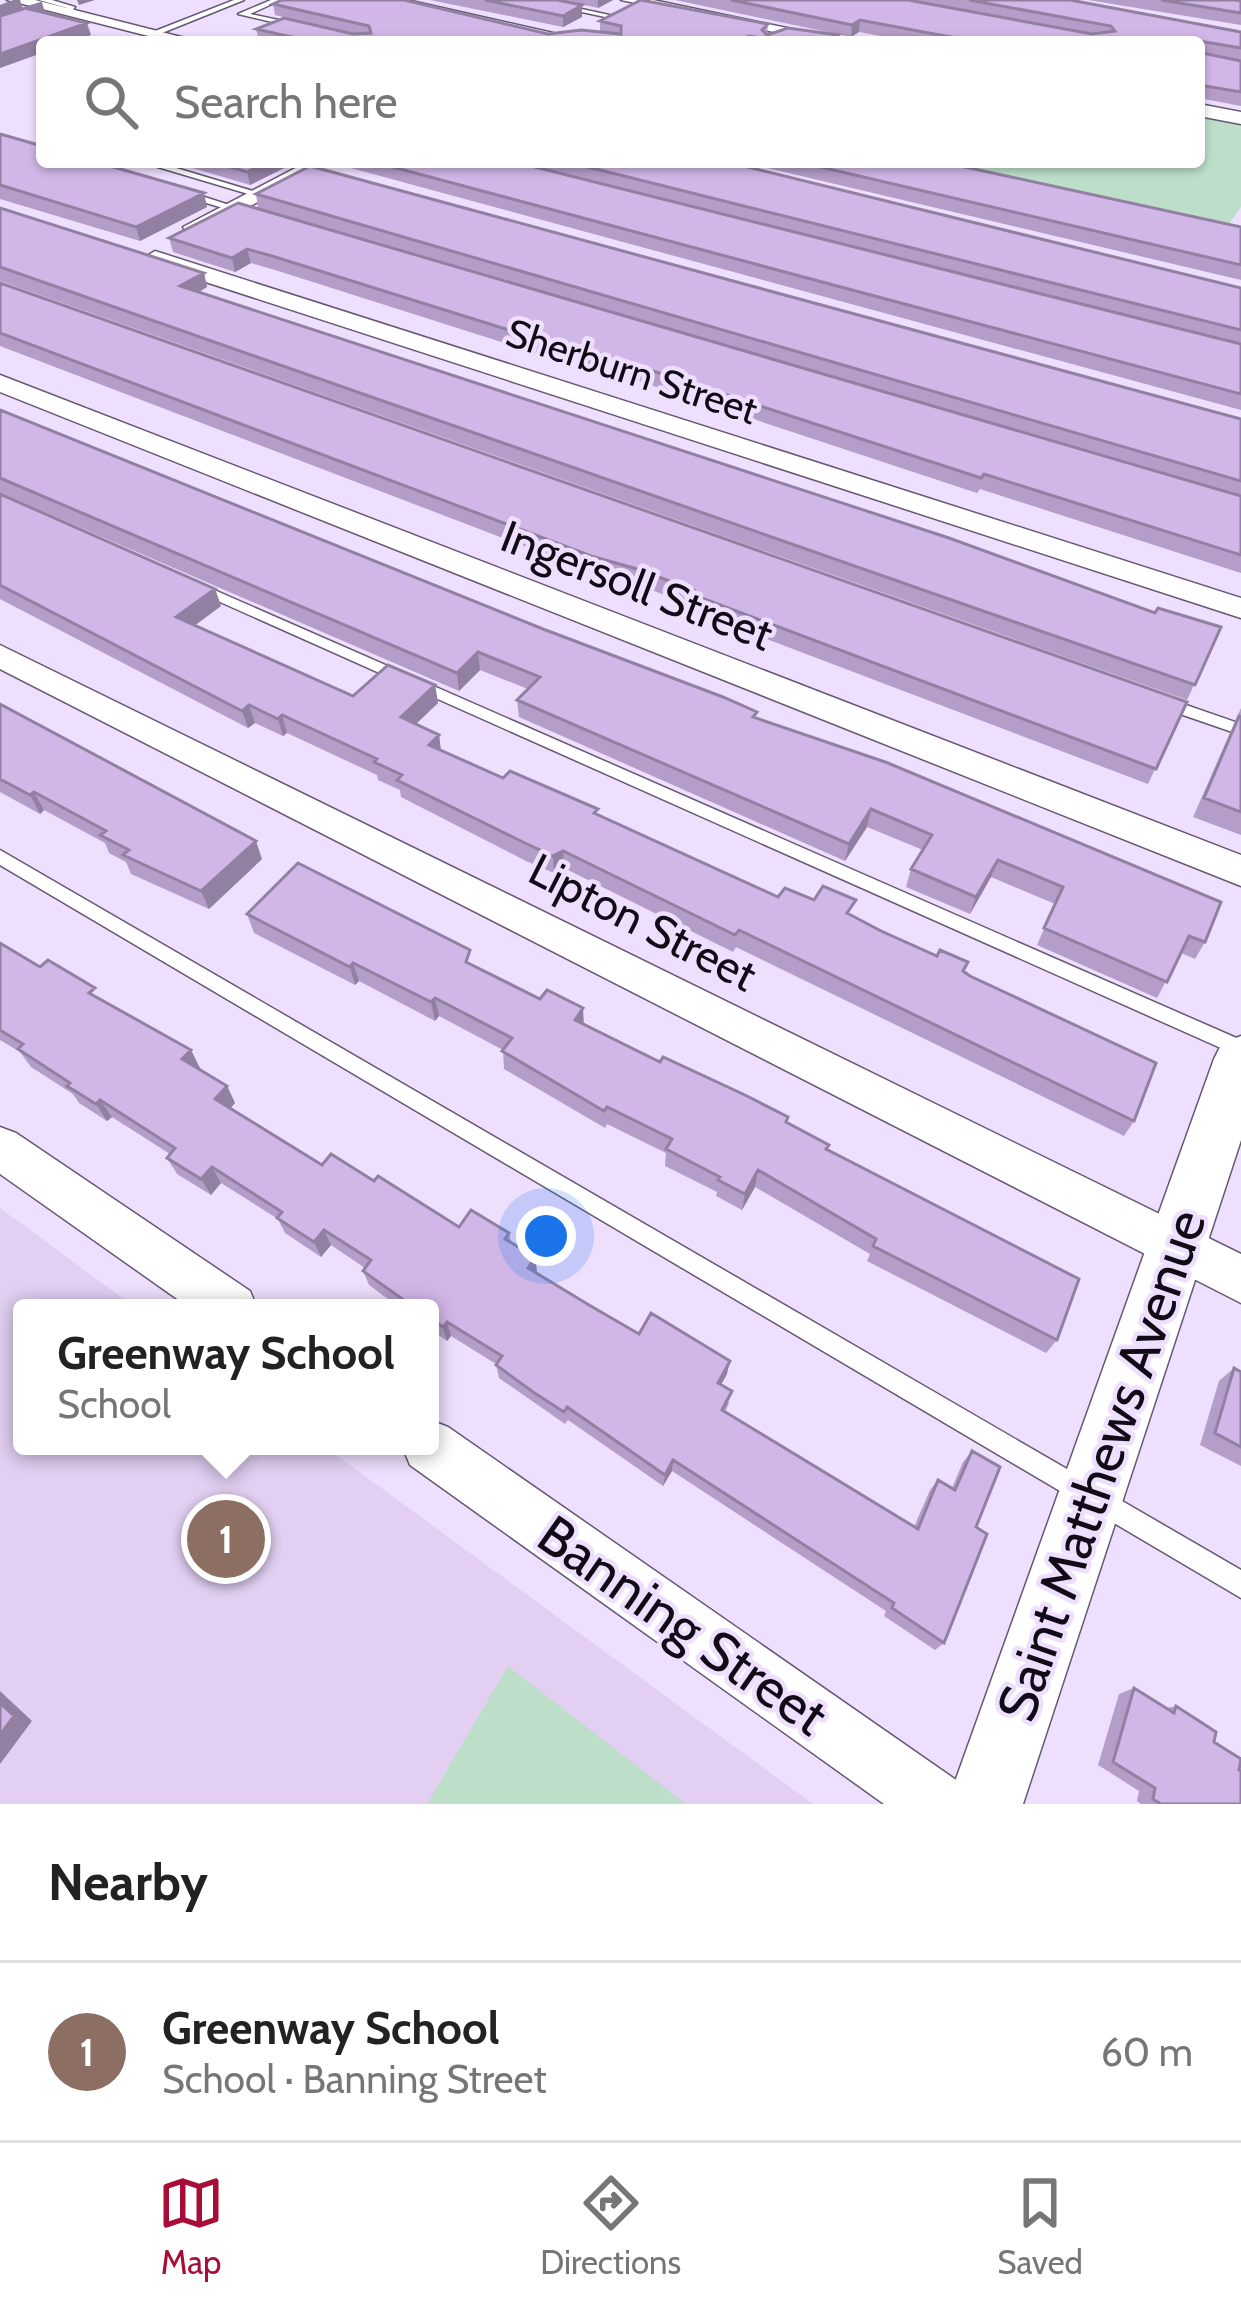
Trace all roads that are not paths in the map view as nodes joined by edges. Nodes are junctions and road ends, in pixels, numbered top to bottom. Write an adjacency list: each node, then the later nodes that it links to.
1 (15, 0): 7 (street)
2 (277, 0): 9 (lane)
3 (386, 0): 13 (street)
4 (529, 0): 8 (lane)
5 (636, 0): 8 (street); 10 (street)
6 (233, 1): 11 (lane)
7 (40, 7): 11 (street)
8 (610, 16): 14 (street)
9 (304, 28)
10 (788, 31): 15 (lane); 16 (street)
11 (154, 33): 12 (street)
12 (167, 36)
13 (545, 36)
14 (571, 36)
15 (780, 36)
16 (814, 36)
17 (1205, 111): 18 (street)
18 (1241, 118)
19 (160, 168): 24 (lane)
20 (310, 168): 24 (street)
21 (322, 168): 22 (street)
22 (351, 180)
23 (166, 188): 24 (lane)
24 (247, 205): 27 (street, Sherburn Street)
25 (0, 383): 32 (street, Ingersoll Street)
26 (173, 575): 33 (lane)
27 (1241, 608)
28 (0, 656): 36 (street, Lipton Street)
29 (1151, 698): 30 (lane)
30 (1241, 730)
31 (0, 857): 40 (lane)
32 (1241, 871)
33 (1241, 1049)
34 (1241, 1059): 36 (street, Saint Matthews Avenue)
35 (0, 1148): 38 (street)
36 (1177, 1246): 37 (street, Lipton Street); 40 (street, Saint Matthews Avenue)
37 (1241, 1279)
38 (219, 1299)
39 (439, 1454): 42 (street, Banning Street)
40 (1089, 1496): 41 (lane); 43 (street, Saint Matthews Avenue)
41 (1241, 1585)
42 (937, 1804)
43 (985, 1804)

